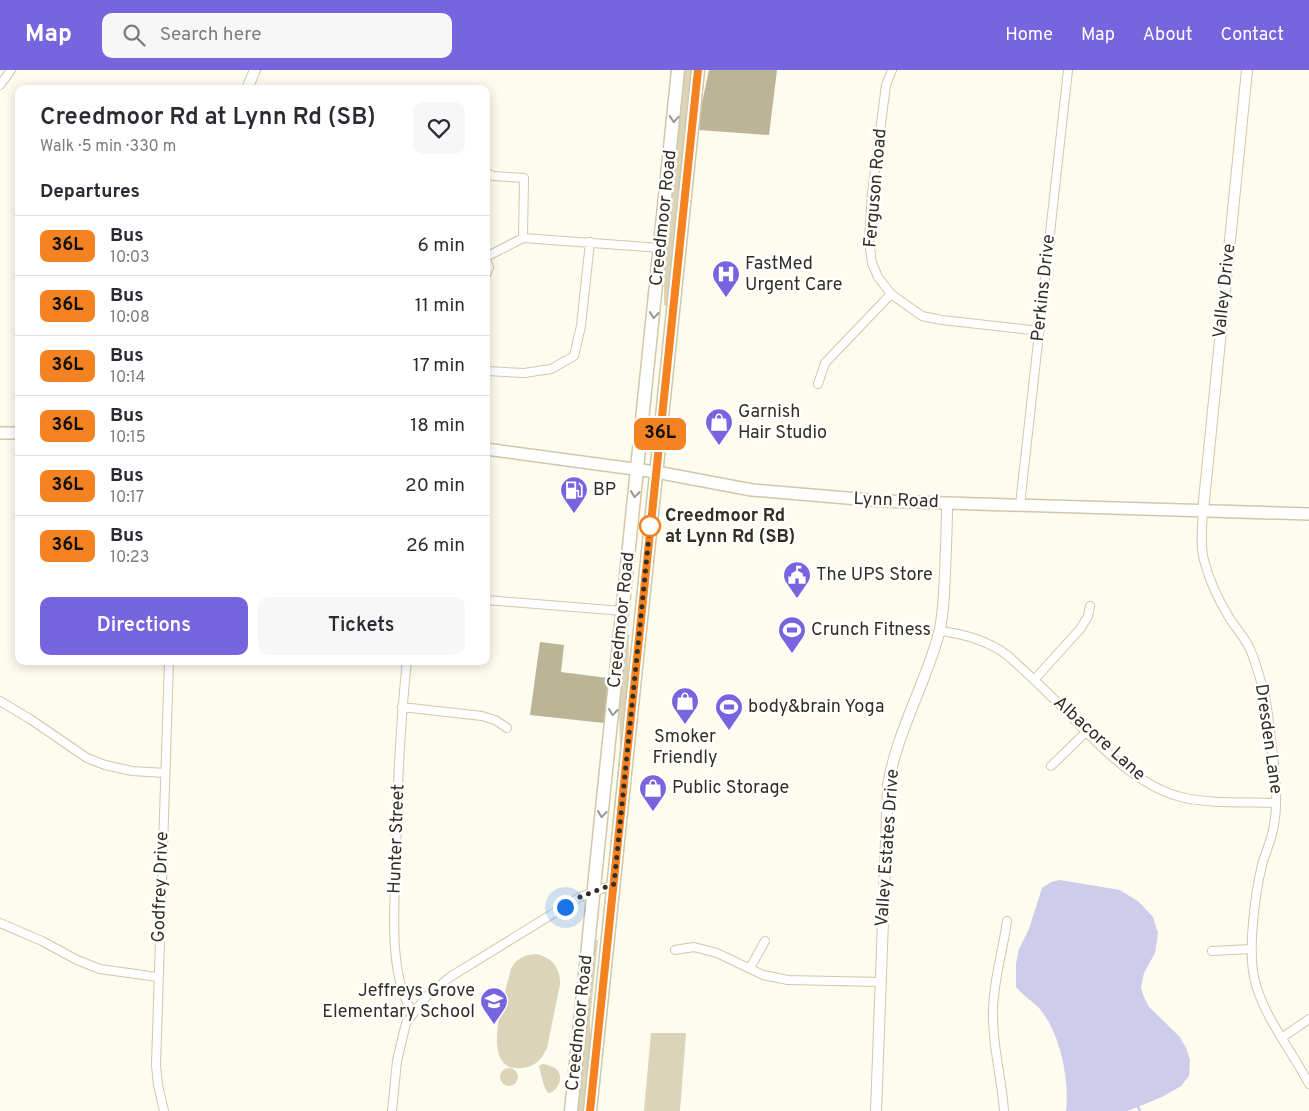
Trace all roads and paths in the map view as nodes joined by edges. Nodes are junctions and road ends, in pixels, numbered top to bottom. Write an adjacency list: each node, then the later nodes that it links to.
1 (11, 70): 8 (street)
2 (255, 70): 9 (street)
3 (678, 70): 13 (main road, Creedmoor Road, one-way to 13)
4 (698, 70): 23 (main road, Creedmoor Road)
5 (892, 70): 15 (street, Ferguson Road)
6 (1068, 70): 16 (street, Perkins Drive)
7 (1247, 70): 26 (street, Valley Drive)
8 (0, 85)
9 (249, 85)
10 (490, 174): 11 (street)
11 (522, 238): 12 (street); 14 (street)
12 (590, 242): 13 (street); 17 (street)
13 (661, 248): 22 (main road, Creedmoor Road, one-way to 22)
14 (490, 256)
15 (891, 294): 16 (street, Ferguson Road); 18 (street)
16 (1040, 332): 25 (street, Perkins Drive)
17 (490, 371)
18 (818, 384)
19 (0, 433): 20 (main road)
20 (15, 433)
21 (490, 450): 22 (main road, Lynn Road)
22 (637, 469): 23 (main road, Lynn Road); 30 (main road, Creedmoor Road, one-way to 30)
23 (656, 472): 24 (main road, Lynn Road); 42 (main road, Creedmoor Road)
24 (947, 502): 25 (main road, Lynn Road); 31 (street, Valley Estates Drive)
25 (1020, 505): 26 (main road, Lynn Road)
26 (1203, 511): 27 (main road, Lynn Road); 41 (street, Dresden Lane)
27 (1309, 514)
28 (490, 600): 30 (street)
29 (1090, 606): 34 (street)
30 (623, 611): 43 (main road, Creedmoor Road, one-way to 43)
31 (940, 631): 34 (street, Albacore Lane); 52 (street, Valley Estates Drive)
32 (169, 665): 40 (street, Godfrey Drive)
33 (406, 665): 36 (street, Hunter Street)
34 (1034, 680): 38 (street, Albacore Lane)
35 (0, 701): 40 (street)
36 (402, 707): 37 (street); 53 (street, Hunter Street)
37 (507, 728)
38 (1086, 732): 39 (street); 41 (street, Albacore Lane)
39 (1052, 766)
40 (165, 773): 51 (street, Godfrey Drive)
41 (1276, 802): 47 (street, Dresden Lane)
42 (614, 884): 43 (street); 60 (main road, Creedmoor Road)
43 (594, 891): 53 (street); 59 (main road, Creedmoor Road)
44 (1007, 921): 62 (street)
45 (0, 923): 51 (street)
46 (764, 941): 50 (street)
47 (1251, 949): 49 (street); 55 (street, Dresden Lane)
48 (675, 950): 50 (street)
49 (1212, 951)
50 (750, 968): 52 (street)
51 (157, 977): 57 (street, Godfrey Drive)
52 (880, 982): 61 (street, Valley Estates Drive)
53 (413, 1013): 58 (street)
54 (1309, 1019): 55 (street)
55 (1283, 1038): 56 (street, Dresden Lane)
56 (1309, 1084)
57 (164, 1111)
58 (392, 1111)
59 (571, 1111)
60 (590, 1111)
61 (876, 1111)
62 (1004, 1111)

